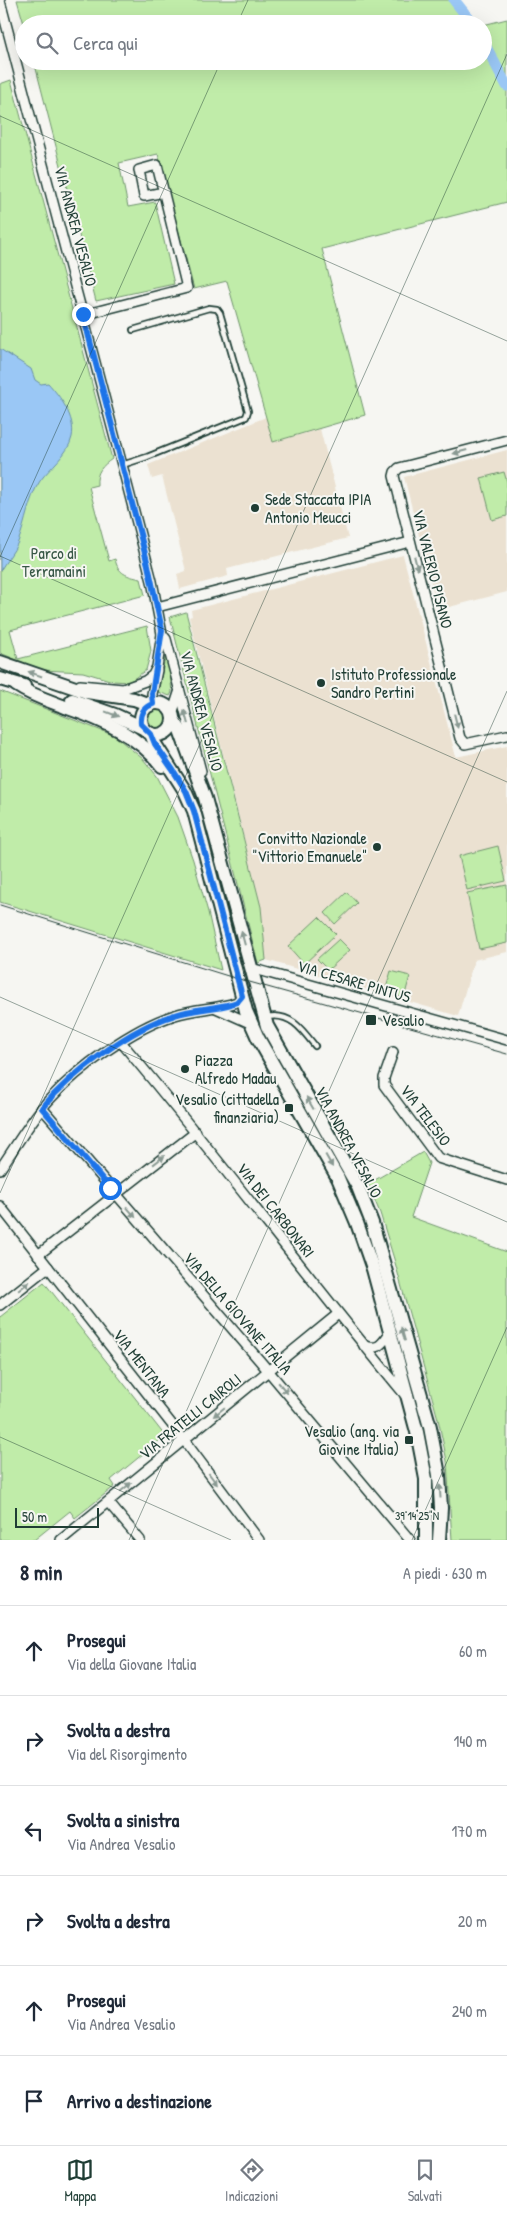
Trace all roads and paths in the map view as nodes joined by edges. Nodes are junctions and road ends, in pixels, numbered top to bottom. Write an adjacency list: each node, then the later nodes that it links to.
1 (0, 1): 2 (street, VIA ANDREA VESALIO)
2 (15, 58)
3 (18, 70): 5 (street, VIA ANDREA VESALIO)
4 (164, 192): 5 (street)
5 (83, 314): 8 (street, VIA ANDREA VESALIO)
6 (133, 330): 8 (lane)
7 (507, 440): 9 (street, VIA VALERIO PISANO, one-way to 9)
8 (122, 465): 10 (street, VIA ANDREA VESALIO)
9 (410, 542): 10 (street); 21 (street, VIA VALERIO PISANO, one-way to 21)
10 (157, 607): 11 (street, VIA ANDREA VESALIO)
11 (162, 634): 13 (street, VIA ANDREA VESALIO); 17 (street, VIA ANDREA VESALIO)
12 (0, 662): 16 (main road, one-way to 12)
13 (157, 667): 16 (street, VIA ANDREA VESALIO); 18 (street, VIA ANDREA VESALIO)
14 (0, 680): 15 (main road)
15 (16, 685): 20 (main road, one-way to 20); 23 (main road, VIA ANDREA VESALIO)
16 (70, 686): 18 (main road)
17 (180, 692): 19 (street); 22 (street, VIA ANDREA VESALIO, one-way to 17)
18 (152, 704): 19 (main road); 20 (main road)
19 (172, 717): 20 (main road); 22 (main road, VIA ANDREA VESALIO)
20 (147, 731): 23 (main road, VIA ANDREA VESALIO)
21 (507, 735)
22 (205, 798): 24 (main road, VIA ANDREA VESALIO, one-way to 22)
23 (201, 841): 25 (main road, VIA ANDREA VESALIO)
24 (251, 968): 27 (main road, VIA ANDREA VESALIO); 29 (street, VIA CESARE PINTUS)
25 (242, 996): 26 (street); 28 (main road, VIA ANDREA VESALIO)
26 (216, 1008): 28 (street); 30 (street)
27 (264, 1017): 31 (lane); 54 (main road, VIA ANDREA VESALIO, one-way to 27)
28 (252, 1024): 43 (main road, VIA ANDREA VESALIO, one-way to 43)
29 (507, 1040)
30 (121, 1042): 33 (street); 34 (street, VIA DEI CARBONARI)
31 (315, 1046)
32 (393, 1052): 36 (street, VIA TELESIO)
33 (42, 1108): 35 (street); 37 (street, VIA DELLA GIOVANE ITALIA)
34 (196, 1132): 37 (street, one-way to 34); 42 (street, VIA DEI CARBONARI)
35 (0, 1169)
36 (507, 1180)
37 (116, 1194): 39 (street); 45 (street, VIA DELLA GIOVANE ITALIA, one-way to 45)
38 (0, 1206): 39 (street, VIA MENTANA)
39 (38, 1255): 40 (street, VIA MENTANA)
40 (48, 1267): 41 (street, one-way to 40); 47 (street, VIA MENTANA)
41 (0, 1305)
42 (338, 1314): 44 (street, VIA DEI CARBONARI); 45 (street, VIA FRATELLI CAIROLI)
43 (390, 1333): 44 (street); 46 (main road, VIA ANDREA VESALIO)
44 (364, 1346): 46 (street, VIA DEI CARBONARI)
45 (269, 1371): 47 (street, VIA FRATELLI CAIROLI, one-way to 47); 52 (street, VIA DELLA GIOVANE ITALIA, one-way to 52)
46 (407, 1398): 53 (main road, VIA ANDREA VESALIO)
47 (184, 1440): 48 (street, VIA FRATELLI CAIROLI, one-way to 47); 51 (street, VIA MENTANA, one-way to 51)
48 (108, 1502): 49 (street, VIA FRATELLI CAIROLI); 50 (street)
49 (61, 1540)
50 (140, 1540)
51 (259, 1540)
52 (410, 1540)
53 (426, 1540)
54 (439, 1540)

